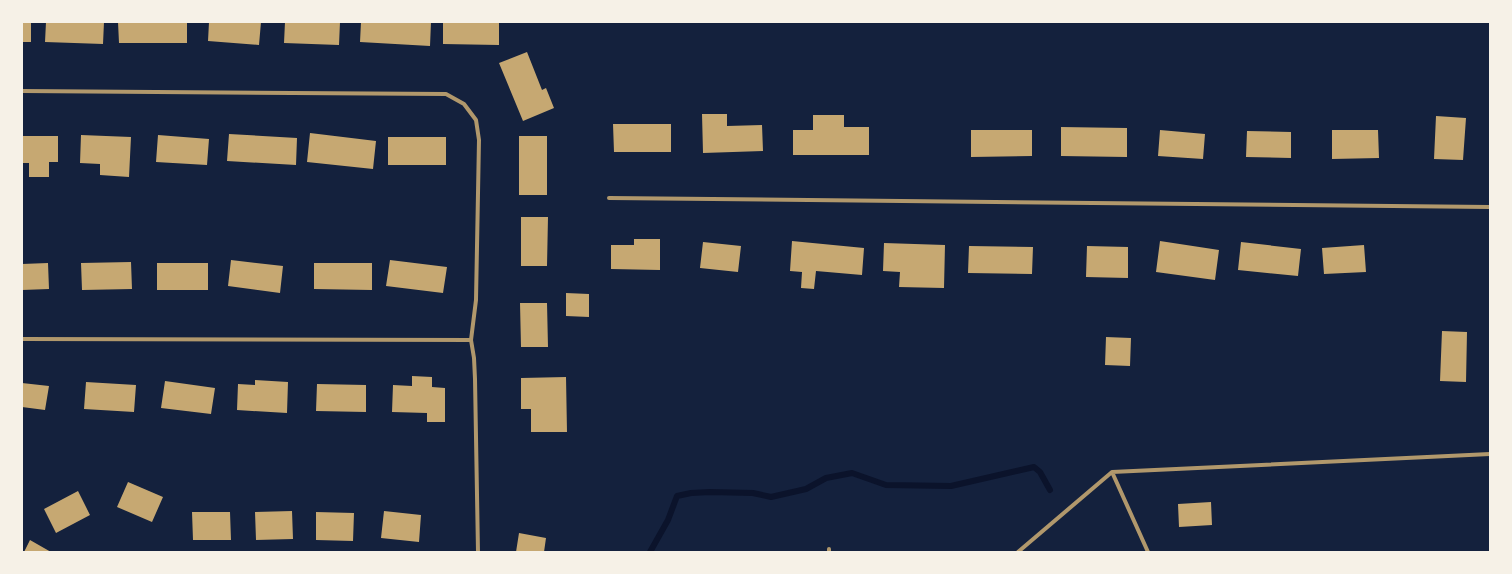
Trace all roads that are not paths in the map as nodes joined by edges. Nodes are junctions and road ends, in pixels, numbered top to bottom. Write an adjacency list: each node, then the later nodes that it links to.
1 (22, 91): 5 (street)
2 (609, 198): 3 (street)
3 (1490, 207)
4 (22, 339): 5 (street)
5 (471, 340): 8 (street)
6 (1490, 454): 7 (street)
7 (1112, 472): 9 (street); 10 (street)
8 (478, 552)
9 (1018, 552)
10 (1148, 552)

